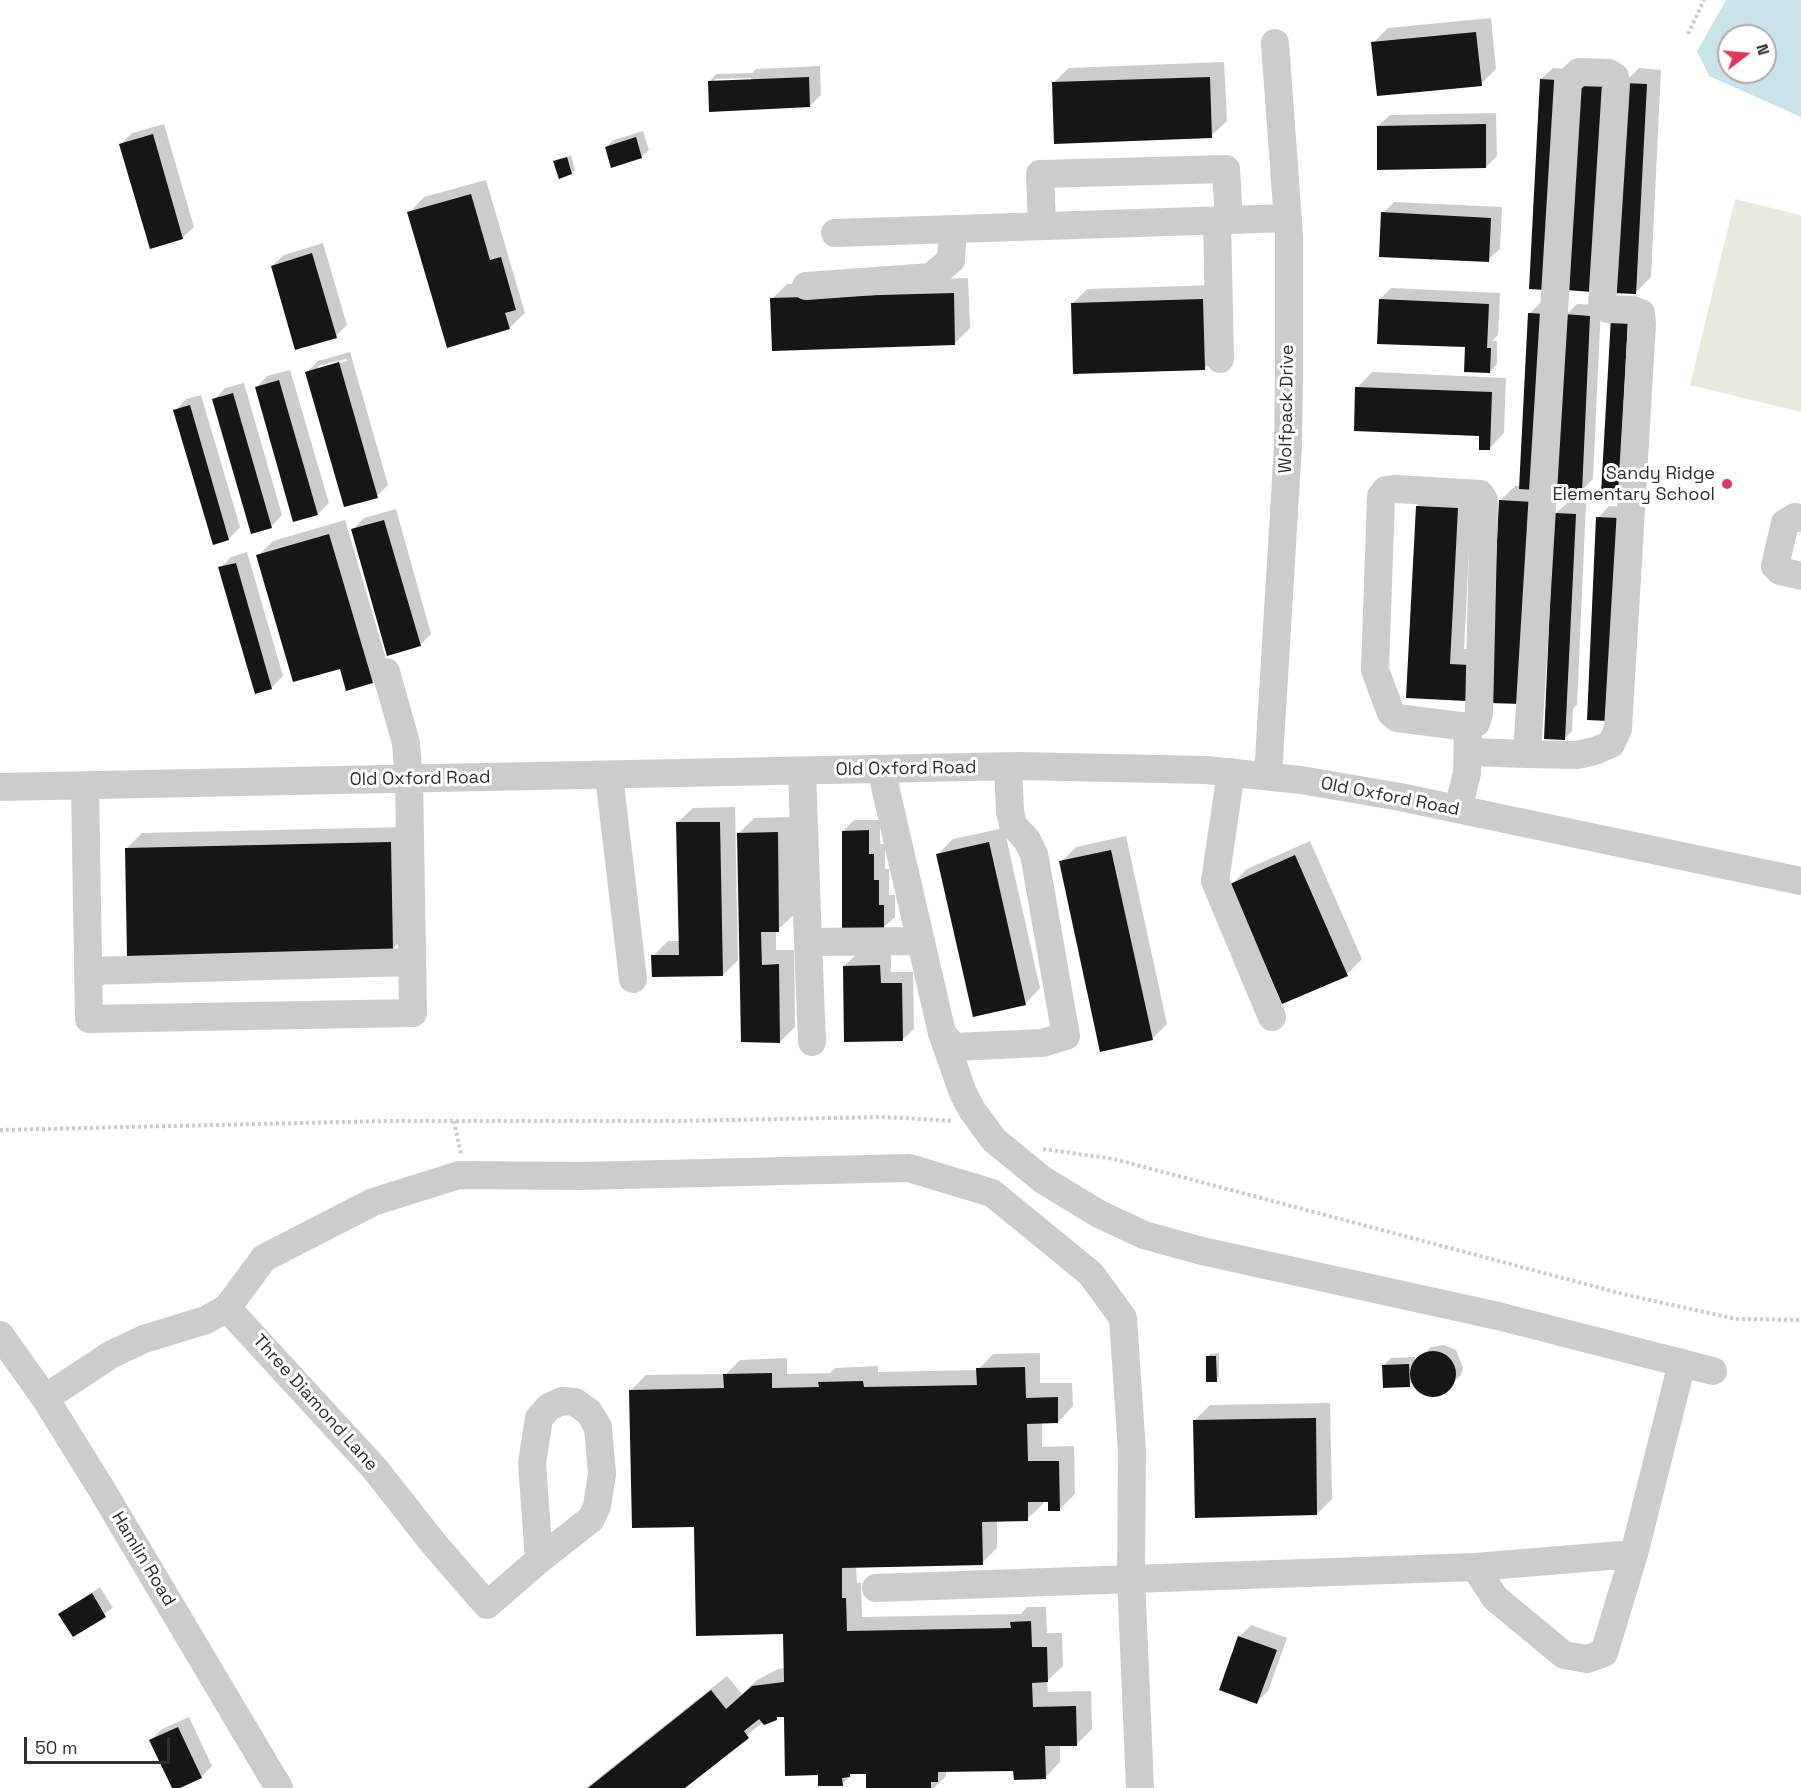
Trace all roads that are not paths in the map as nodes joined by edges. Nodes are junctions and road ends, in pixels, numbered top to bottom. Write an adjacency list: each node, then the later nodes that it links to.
1 (1275, 43): 2 (street, Wolfpack Drive)
2 (1288, 218): 3 (street); 19 (street, Wolfpack Drive)
3 (1223, 219): 4 (street); 4 (street); 8 (street)
4 (1042, 226): 5 (street)
5 (952, 229): 6 (street); 7 (street)
6 (835, 233)
7 (806, 286)
8 (1220, 359)
9 (1801, 518): 10 (street)
10 (1801, 576)
11 (386, 672): 20 (street)
12 (1469, 740): 12 (street); 13 (street); 23 (street)
13 (1527, 754): 13 (street)
14 (1008, 767): 15 (street, Old Oxford Road); 17 (street, Old Oxford Road); 31 (street)
15 (881, 769): 16 (street, Old Oxford Road); 25 (street)
16 (802, 771): 18 (street, Old Oxford Road); 26 (street)
17 (1231, 772): 19 (street, Old Oxford Road); 30 (street)
18 (609, 776): 20 (street, Old Oxford Road); 29 (street)
19 (1268, 776): 23 (street, Old Oxford Road)
20 (410, 779): 22 (street, Old Oxford Road); 27 (street)
21 (0, 787): 22 (street, Old Oxford Road)
22 (85, 787): 28 (street)
23 (1458, 809): 24 (street, Old Oxford Road)
24 (1801, 878)
25 (921, 941): 26 (street); 31 (street)
26 (808, 942): 32 (street)
27 (412, 962): 28 (street); 28 (street)
28 (88, 971)
29 (633, 979)
30 (1272, 1017)
31 (942, 1033): 35 (street)
32 (812, 1042)
33 (227, 1308): 38 (street); 40 (street, Three Diamond Lane); 42 (street)
34 (0, 1335): 36 (street, Hamlin Road)
35 (1682, 1363): 37 (street); 39 (street)
36 (10, 1365): 38 (street, Hamlin Road)
37 (1713, 1371)
38 (45, 1398): 44 (street, Hamlin Road)
39 (1634, 1554): 41 (street); 41 (street)
40 (539, 1560): 40 (street, Three Diamond Lane)
41 (1475, 1567): 42 (street)
42 (1131, 1577): 43 (street); 45 (street)
43 (876, 1588)
44 (279, 1788)
45 (1140, 1788)

